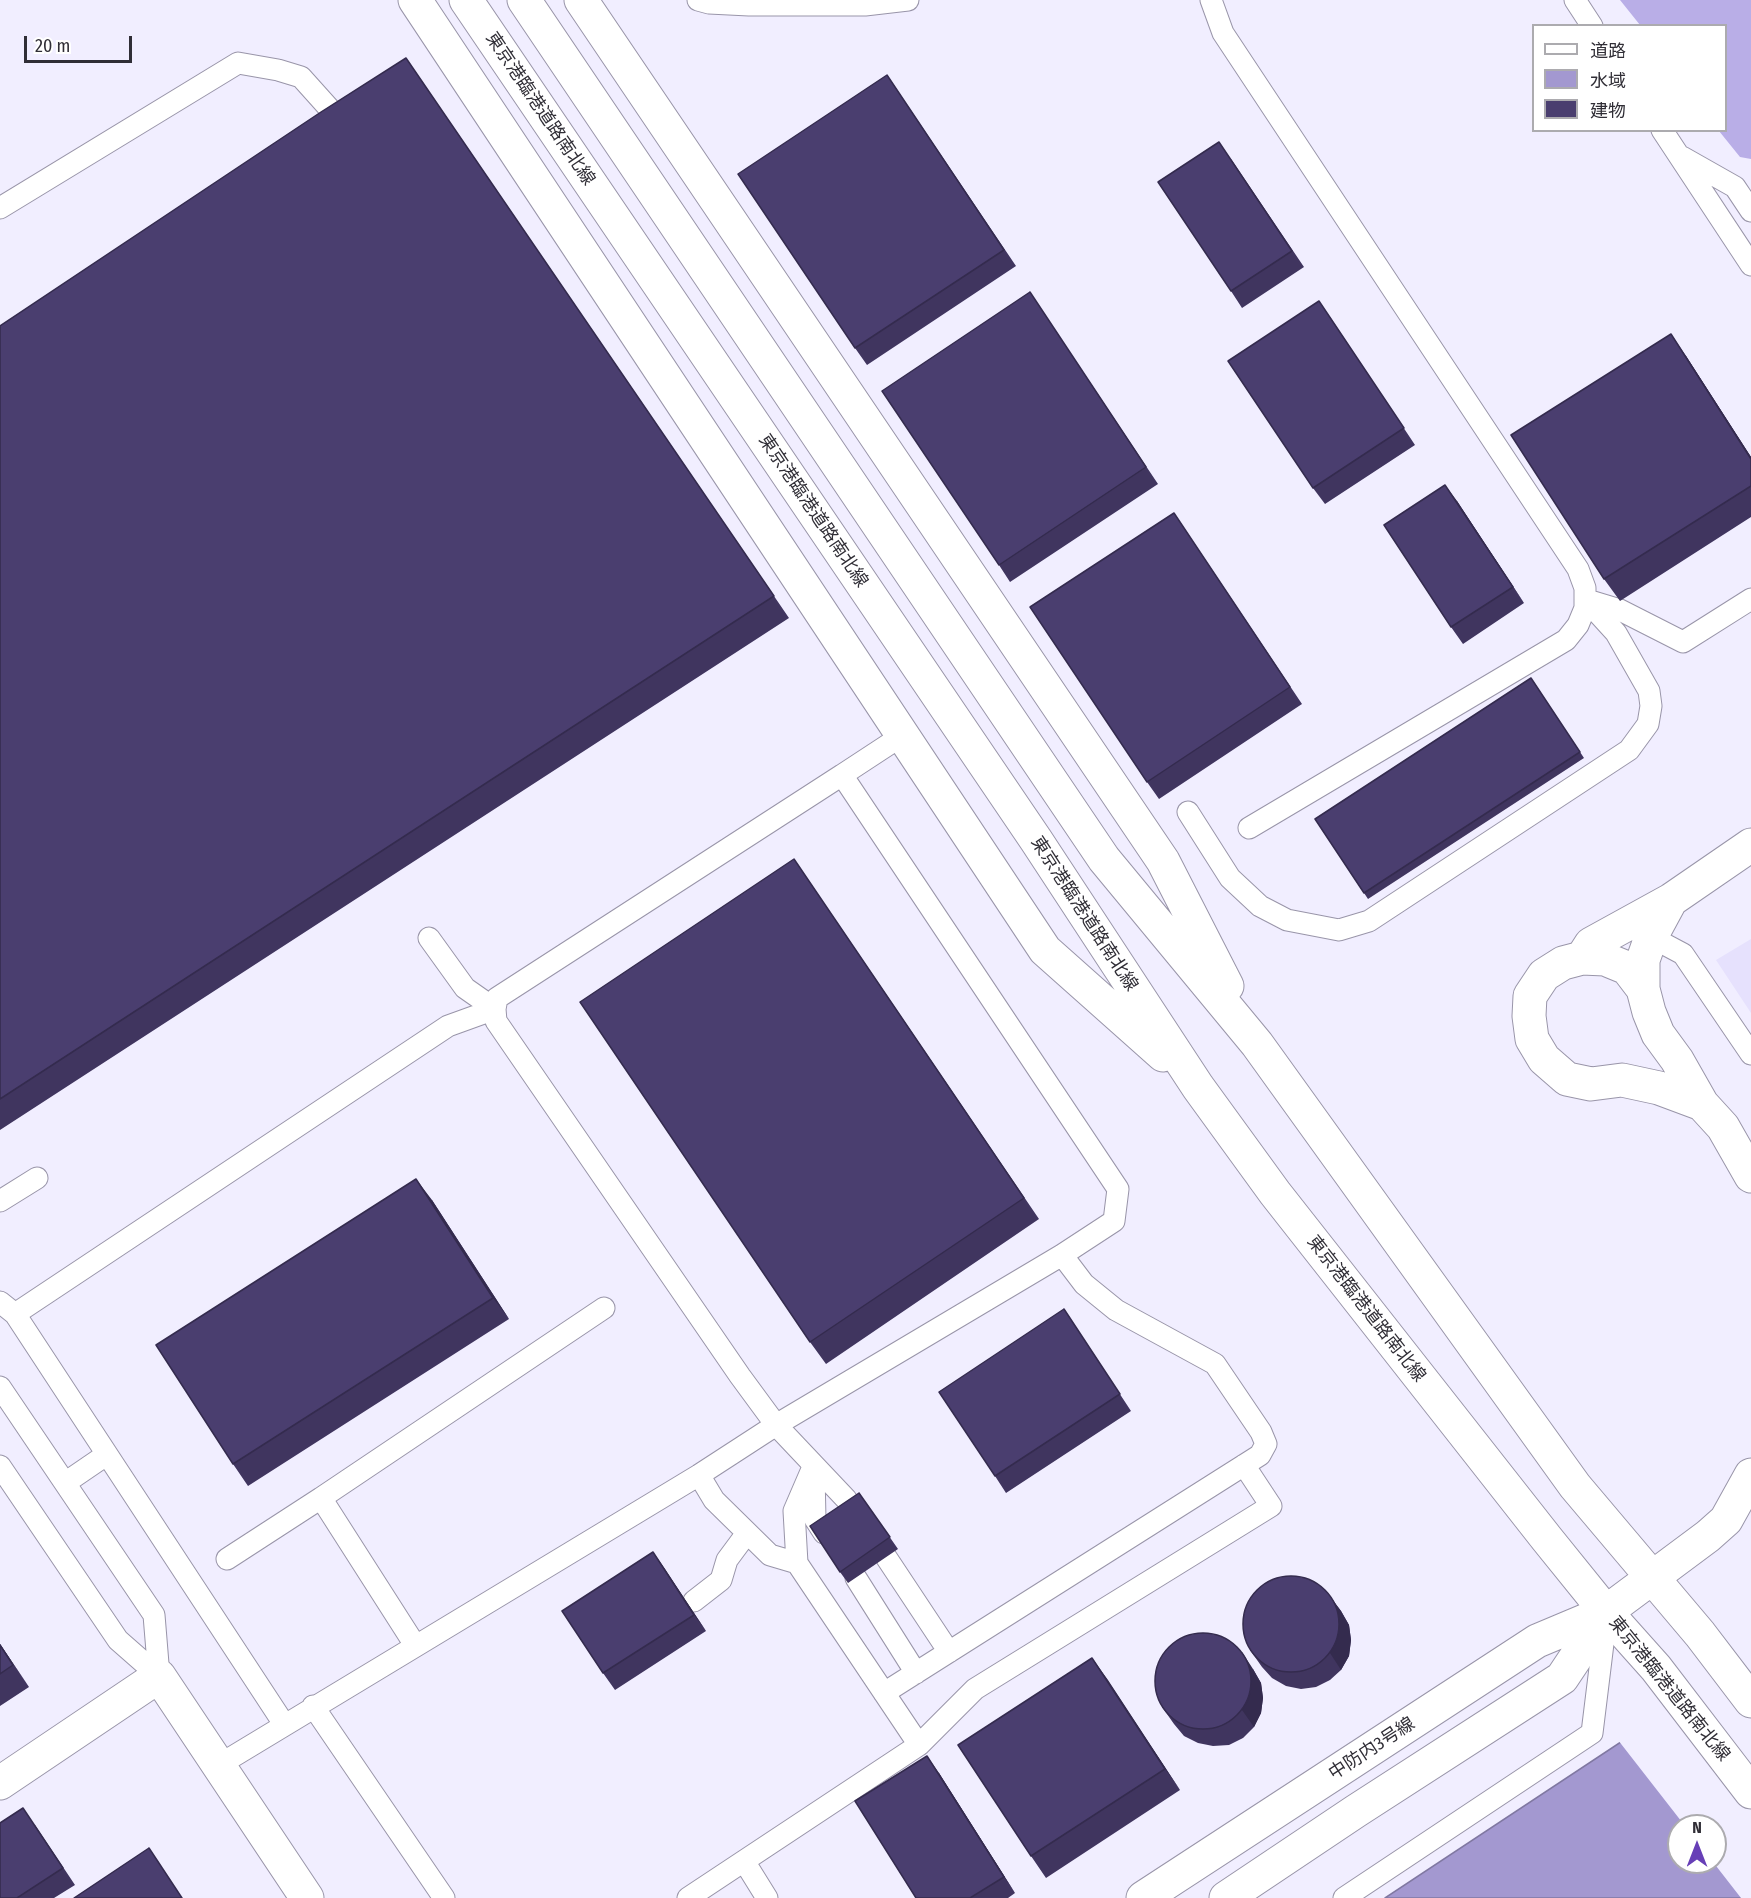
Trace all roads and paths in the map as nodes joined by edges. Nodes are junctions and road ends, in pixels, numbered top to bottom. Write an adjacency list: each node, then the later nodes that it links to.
1 (415, 0): 21 (street)
2 (466, 0): 34 (street, 東京港臨港道路南北線)
3 (524, 0): 32 (street)
4 (581, 0): 32 (street)
5 (698, 0): 10 (lane)
6 (908, 0): 10 (lane)
7 (1200, 0): 12 (lane)
8 (1211, 0): 12 (lane)
9 (1575, 0): 11 (lane)
10 (806, 3)
11 (1591, 24)
12 (1223, 33): 19 (lane)
13 (1663, 132): 15 (lane)
14 (336, 134): 16 (lane)
15 (1679, 156): 17 (lane); 18 (lane)
16 (0, 208)
17 (1751, 211)
18 (1751, 266)
19 (1585, 599): 20 (lane); 23 (lane); 24 (lane)
20 (1751, 599)
21 (903, 735): 22 (lane); 34 (street)
22 (842, 775): 31 (lane); 39 (lane)
23 (1188, 812)
24 (1249, 828)
25 (1751, 845): 26 (street)
26 (1671, 900): 27 (street); 29 (street)
27 (1651, 937): 30 (street); 33 (lane)
28 (429, 938): 31 (lane)
29 (1582, 957): 30 (street); 35 (street)
30 (1643, 989): 35 (street)
31 (495, 1009): 40 (lane); 43 (lane)
32 (1257, 1044): 58 (street)
33 (1751, 1054)
34 (1198, 1087): 61 (street, 東京港臨港道路南北線)
35 (1702, 1104): 36 (street)
36 (1751, 1176)
37 (37, 1178): 38 (lane)
38 (0, 1201)
39 (1062, 1255): 43 (lane); 45 (lane)
40 (8, 1308): 44 (lane)
41 (604, 1308): 51 (lane)
42 (0, 1387): 50 (lane)
43 (776, 1425): 47 (lane); 48 (lane)
44 (106, 1455): 50 (lane); 69 (lane)
45 (1244, 1465): 63 (lane); 70 (lane)
46 (0, 1466): 65 (lane)
47 (813, 1467): 52 (lane); 54 (lane); 57 (lane)
48 (699, 1475): 53 (lane); 62 (lane)
49 (1751, 1475): 58 (street, 中防内3号線)
50 (65, 1483): 65 (lane)
51 (321, 1498): 56 (lane); 62 (lane)
52 (855, 1512)
53 (747, 1533): 57 (lane); 60 (lane)
54 (824, 1533)
55 (886, 1557): 63 (lane)
56 (227, 1559)
57 (797, 1563): 66 (lane)
58 (1652, 1577): 61 (street, 中防内3号線); 67 (street)
59 (856, 1578): 64 (lane)
60 (694, 1601)
61 (1606, 1612): 73 (street, 東京港臨港道路南北線); 79 (street, 中防内3号線); 80 (street, 中防内3号線); 81 (lane)
62 (415, 1645): 68 (lane)
63 (949, 1652): 64 (lane)
64 (916, 1672): 66 (lane)
65 (159, 1676): 71 (street); 72 (street)
66 (884, 1693): 70 (lane)
67 (1751, 1701)
68 (313, 1707): 69 (lane); 76 (lane)
69 (284, 1724): 71 (lane)
70 (919, 1745): 74 (lane)
71 (219, 1765): 75 (street)
72 (0, 1783)
73 (1751, 1792)
74 (744, 1861): 77 (lane); 78 (lane)
75 (308, 1898)
76 (444, 1898)
77 (688, 1898)
78 (767, 1898)
79 (1143, 1898)
80 (1226, 1898)
81 (1344, 1898)

